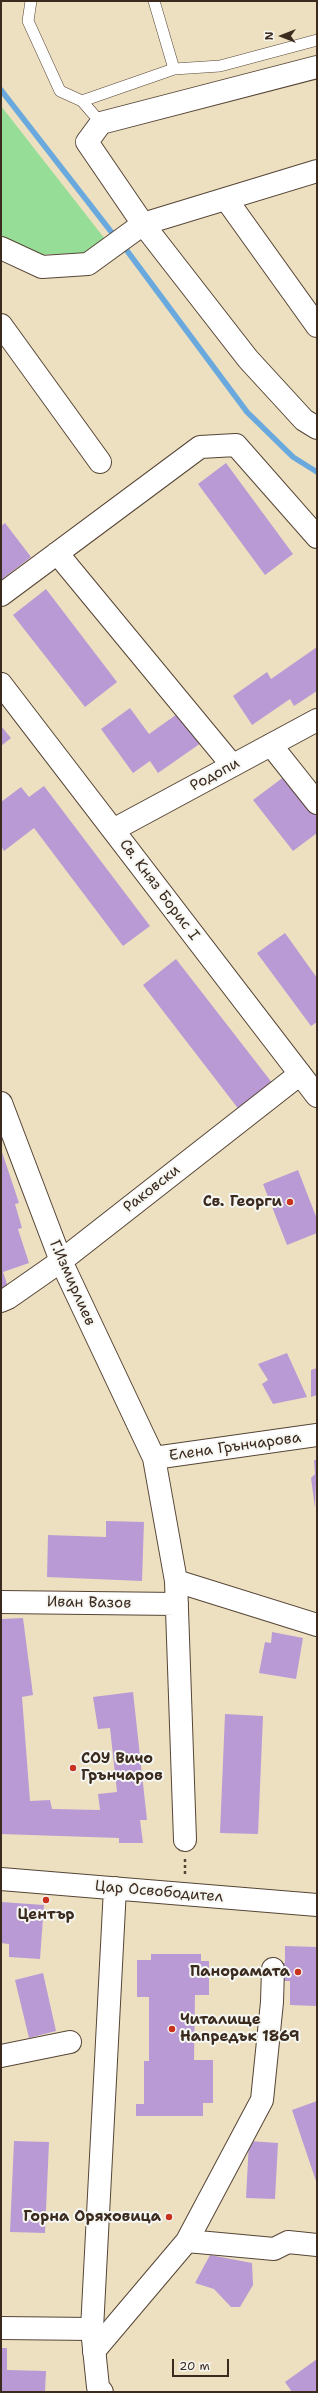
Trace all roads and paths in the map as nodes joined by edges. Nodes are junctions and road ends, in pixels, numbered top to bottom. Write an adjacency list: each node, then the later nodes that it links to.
1 (31, 1): 6 (lane)
2 (154, 1): 5 (lane)
3 (317, 40): 5 (lane)
4 (317, 67): 7 (street)
5 (174, 69): 6 (lane)
6 (82, 101): 7 (lane)
7 (101, 123): 10 (street)
8 (317, 172): 9 (street)
9 (226, 199): 10 (street); 13 (street)
10 (143, 224): 11 (street); 14 (street)
11 (1, 248)
12 (1, 325): 15 (street)
13 (317, 326)
14 (317, 428)
15 (100, 462)
16 (317, 537): 17 (street)
17 (57, 553): 18 (street); 22 (street)
18 (1, 595)
19 (1, 684): 24 (street, Св. Княз Борис I)
20 (317, 720): 21 (street, Родопи)
21 (271, 745): 22 (street, Родопи); 23 (street)
22 (232, 765): 24 (street, Родопи)
23 (317, 803)
24 (113, 830): 25 (street, Св. Княз Борис I)
25 (300, 1074): 26 (street, Св. Княз Борис I); 28 (street, Раковски)
26 (317, 1096)
27 (1, 1103): 28 (street, Г.Измирлиев)
28 (61, 1261): 29 (street, Раковски); 31 (street, Г.Измирлиев)
29 (1, 1301)
30 (317, 1435): 31 (street, Елена Грънчарова)
31 (154, 1458): 32 (street, Г.Измирлиев)
32 (176, 1581): 34 (street, Г.Измирлиев); 35 (street)
33 (1, 1602): 34 (street, Иван Вазов)
34 (177, 1604): 36 (street, Г.Измирлиев)
35 (317, 1625)
36 (185, 1840): 39 (path)
37 (1, 1879): 38 (street, Цар Освободител)
38 (115, 1888): 39 (street, Цар Освободител); 47 (street)
39 (184, 1895): 40 (street, Цар Освободител)
40 (317, 1905)
41 (273, 1969): 44 (street)
42 (70, 2042): 43 (street)
43 (1, 2056)
44 (187, 2241): 45 (street); 48 (street)
45 (317, 2245)
46 (1, 2328): 47 (street)
47 (92, 2329): 48 (street)
48 (94, 2351): 49 (street)
49 (102, 2392)

